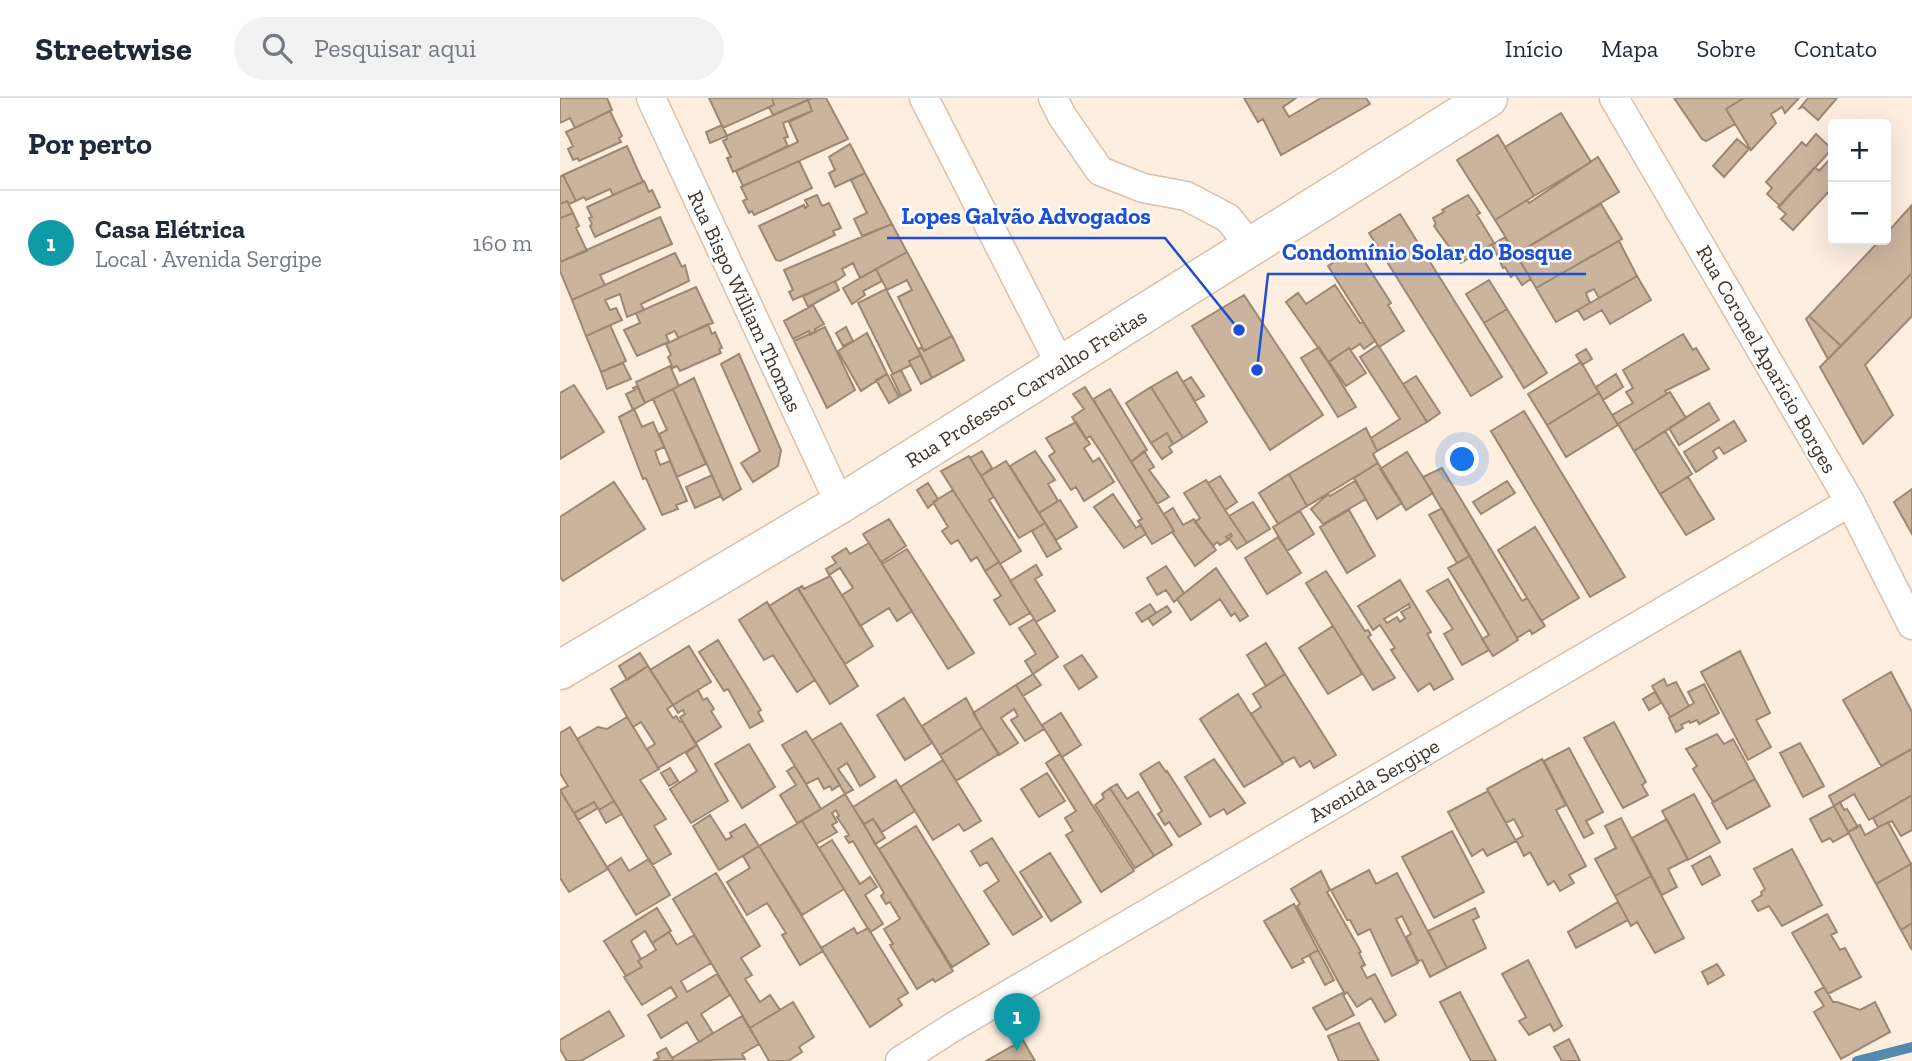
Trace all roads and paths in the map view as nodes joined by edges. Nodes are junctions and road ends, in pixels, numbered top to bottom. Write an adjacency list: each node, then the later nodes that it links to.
1 (651, 98): 9 (street, Rua Bispo William Thomas)
2 (924, 98): 7 (street)
3 (1488, 98): 6 (street, Rua Professor Carvalho Freitas)
4 (1614, 98): 8 (street, Rua Coronel Aparício Borges)
5 (1062, 104): 6 (street)
6 (1252, 248): 7 (street, Rua Professor Carvalho Freitas)
7 (1061, 366): 9 (street, Rua Professor Carvalho Freitas)
8 (1850, 502): 10 (street, Rua Coronel Aparício Borges); 12 (street, Avenida Sergipe)
9 (840, 504): 11 (street, Rua Professor Carvalho Freitas)
10 (1912, 625)
11 (563, 660)
12 (900, 1061)

